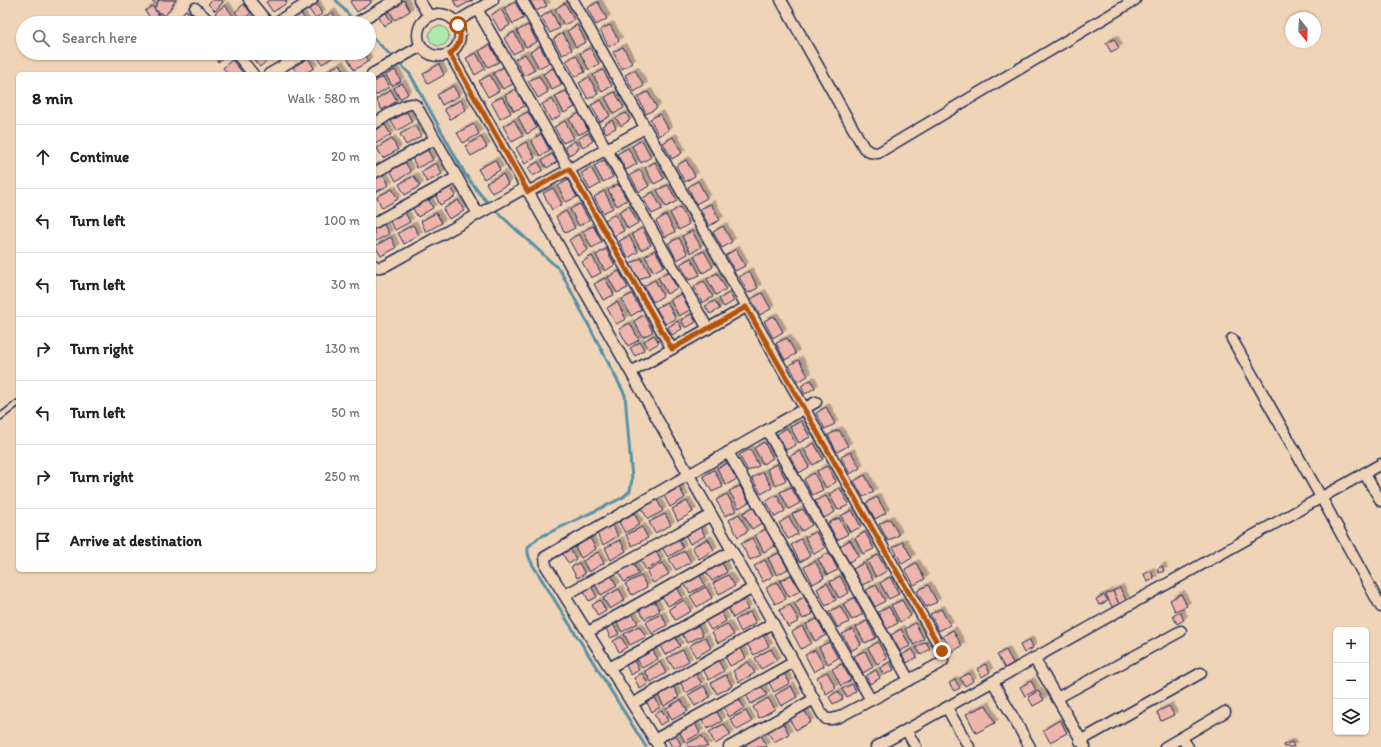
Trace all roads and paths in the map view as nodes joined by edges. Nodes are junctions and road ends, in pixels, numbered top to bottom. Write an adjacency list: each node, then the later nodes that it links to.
1 (249, 0): 13 (street)
2 (312, 0): 14 (street)
3 (396, 0): 15 (street)
4 (419, 0): 16 (street)
5 (493, 0): 11 (street)
6 (522, 0): 28 (street)
7 (573, 0): 26 (street)
8 (781, 0): 9 (street)
9 (1135, 0)
10 (195, 8): 12 (street)
11 (477, 9): 17 (street); 29 (street)
12 (204, 16)
13 (262, 16)
14 (286, 16)
15 (368, 16)
16 (428, 16): 17 (street); 18 (street)
17 (456, 22): 19 (street)
18 (421, 46): 19 (street); 24 (street)
19 (450, 54): 32 (street)
20 (242, 60): 22 (street)
21 (291, 60): 23 (street)
22 (251, 72)
23 (273, 72)
24 (376, 72)
25 (376, 123): 27 (street)
26 (645, 128): 28 (street); 36 (street)
27 (435, 139): 30 (street); 31 (street)
28 (607, 149): 29 (street); 37 (street)
29 (569, 169): 32 (street); 39 (street)
30 (376, 172)
31 (457, 177): 33 (street); 34 (street)
32 (527, 190): 33 (street); 40 (street)
33 (478, 214): 35 (street)
34 (376, 222)
35 (376, 267)
36 (746, 307): 37 (street); 43 (street)
37 (708, 329): 39 (street)
38 (1232, 339): 50 (street)
39 (672, 349): 40 (street)
40 (630, 372): 49 (street)
41 (816, 402): 43 (street)
42 (16, 405): 44 (lane)
43 (803, 409): 45 (street); 64 (street)
44 (0, 417)
45 (767, 430): 46 (street); 64 (street)
46 (728, 452): 49 (street); 68 (street)
47 (1381, 464): 48 (street)
48 (1364, 473): 50 (street); 51 (street)
49 (688, 475): 52 (street); 55 (street)
50 (1321, 497): 56 (street); 60 (street)
51 (1381, 501)
52 (711, 515): 53 (street); 55 (street)
53 (732, 551): 54 (street); 59 (street)
54 (753, 588): 57 (street); 62 (street)
55 (565, 595): 59 (street)
56 (1381, 607)
57 (773, 623): 61 (street); 69 (street)
58 (1181, 631): 66 (street)
59 (588, 632): 62 (street)
60 (1034, 658): 65 (street); 66 (street)
61 (794, 662): 67 (street); 74 (street)
62 (609, 668): 69 (street)
63 (1201, 673): 75 (street)
64 (909, 680): 68 (street)
65 (993, 682): 70 (street); 80 (street)
66 (1057, 698): 75 (street)
67 (814, 699): 68 (street); 76 (street)
68 (871, 700)
69 (632, 704): 74 (street)
70 (947, 708): 72 (street); 79 (street)
71 (1225, 712): 73 (street)
72 (906, 730): 77 (street); 78 (street)
73 (1182, 738): 81 (street); 82 (street)
74 (657, 744)
75 (1083, 744)
76 (729, 747)
77 (876, 747)
78 (916, 747)
79 (969, 747)
80 (1030, 747)
81 (1165, 747)
82 (1188, 747)

